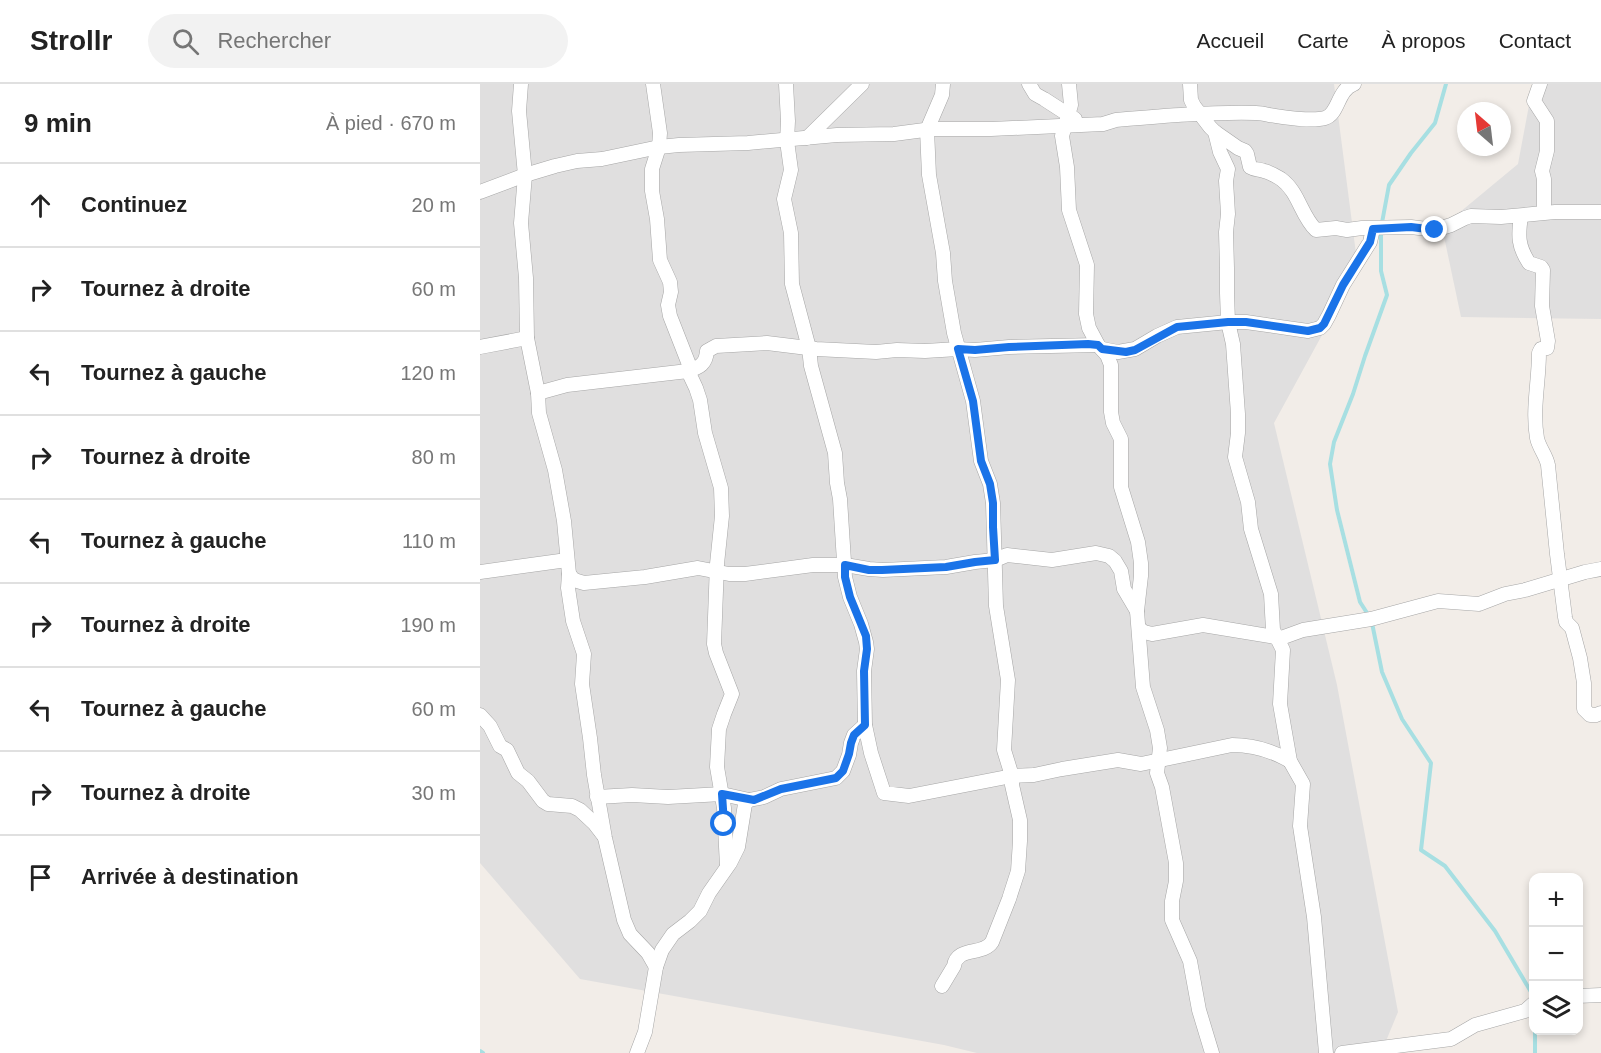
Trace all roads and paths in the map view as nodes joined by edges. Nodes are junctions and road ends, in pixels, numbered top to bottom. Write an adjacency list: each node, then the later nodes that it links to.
1 (521, 84): 18 (street)
2 (653, 84): 17 (street)
3 (786, 84): 16 (street)
4 (862, 84): 15 (street)
5 (943, 84): 13 (street)
6 (1029, 84): 12 (street)
7 (1070, 84): 12 (street)
8 (1190, 84): 11 (street)
9 (1354, 84): 11 (street)
10 (1540, 84): 20 (street)
11 (1200, 114): 12 (street); 14 (street)
12 (1064, 125): 13 (street); 27 (street)
13 (927, 130): 15 (street); 29 (street)
14 (1215, 132): 23 (street); 24 (street)
15 (807, 138): 16 (street)
16 (787, 141): 17 (street); 28 (street)
17 (659, 147): 18 (street); 32 (street)
18 (525, 175): 19 (street); 25 (street)
19 (480, 192)
20 (1544, 212): 21 (street); 22 (street)
21 (1601, 212)
22 (1521, 216): 23 (street); 41 (street)
23 (1373, 229): 24 (street)
24 (1228, 322): 30 (street); 44 (street)
25 (527, 338): 26 (street); 33 (street)
26 (480, 347)
27 (1100, 347): 29 (street); 30 (street); 31 (street)
28 (809, 348): 29 (street); 32 (street); 36 (street)
29 (958, 349): 35 (street)
30 (1126, 352): 31 (street)
31 (1112, 365): 42 (street)
32 (688, 371): 33 (street); 39 (street)
33 (538, 393): 34 (street)
34 (567, 560): 38 (street); 40 (street)
35 (995, 560): 36 (street); 42 (street); 50 (street)
36 (845, 565): 39 (street); 47 (street)
37 (1601, 569): 41 (street)
38 (480, 572)
39 (717, 572): 40 (street); 51 (street)
40 (569, 574): 52 (street)
41 (1561, 580): 44 (street); 45 (street)
42 (1137, 611): 43 (street)
43 (1140, 629): 44 (street); 48 (street)
44 (1276, 638): 49 (street)
45 (1601, 713)
46 (480, 715): 54 (street)
47 (865, 725): 50 (street); 53 (street)
48 (1160, 759): 49 (street); 50 (street); 62 (street)
49 (1290, 761): 63 (street)
50 (1012, 776): 57 (street)
51 (722, 794): 52 (street); 53 (street); 55 (street)
52 (597, 797): 54 (street)
53 (749, 800): 55 (street)
54 (605, 838): 56 (street)
55 (727, 866): 56 (street)
56 (656, 967): 61 (street)
57 (942, 986)
58 (1601, 995): 59 (street)
59 (1583, 996)
60 (1529, 1008): 64 (street)
61 (637, 1053)
62 (1212, 1053)
63 (1326, 1053)
64 (1342, 1053)

